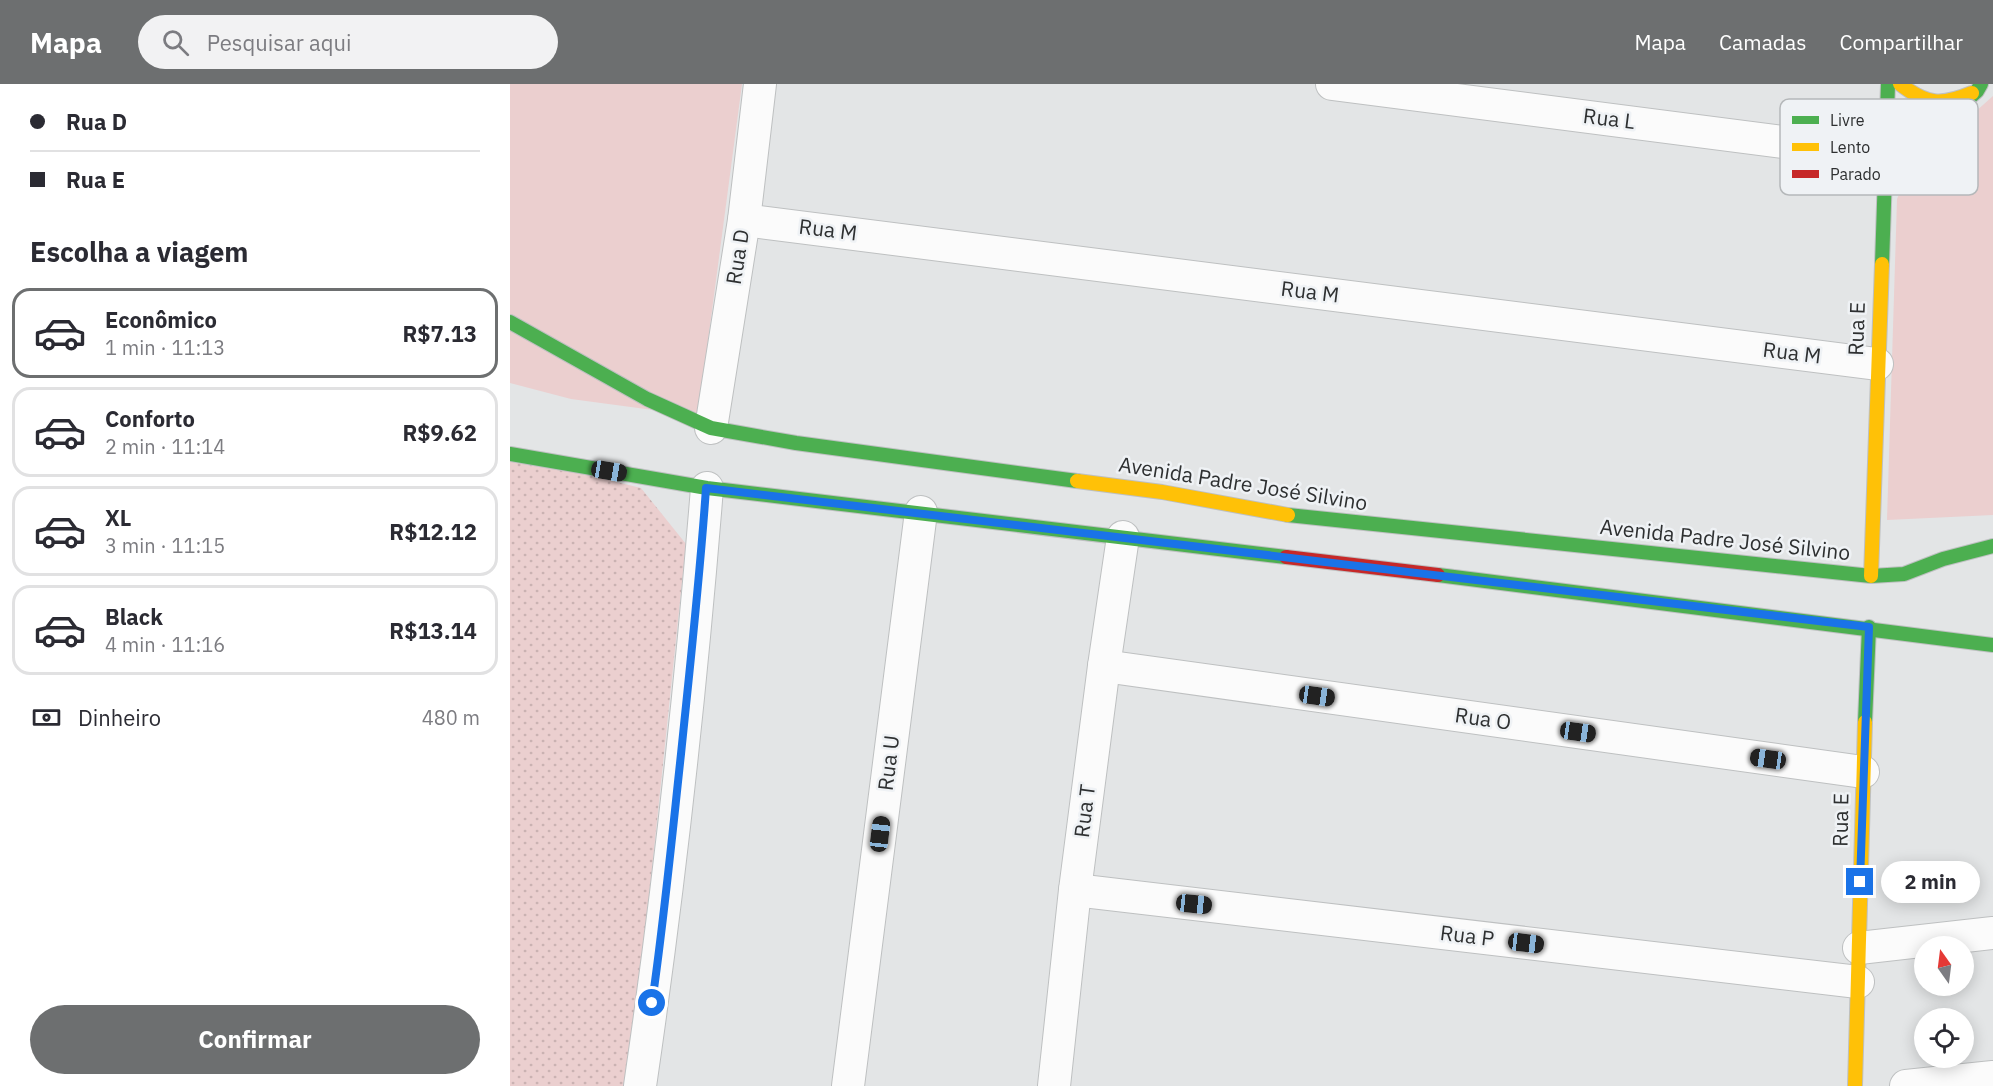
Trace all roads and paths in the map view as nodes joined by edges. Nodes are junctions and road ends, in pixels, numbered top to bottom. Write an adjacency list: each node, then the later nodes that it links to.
1 (760, 84): 12 (street, Rua D)
2 (1332, 84): 10 (street, Rua L)
3 (1888, 84): 6 (main road, Rua E)
4 (1900, 84): 7 (main road)
5 (1982, 86): 8 (main road); 9 (main road)
6 (1888, 99)
7 (1928, 99)
8 (1958, 99)
9 (1967, 99)
10 (1780, 141)
11 (1884, 195): 14 (main road, Rua E)
12 (744, 220): 14 (street, Rua M); 15 (street, Rua D)
13 (510, 322): 15 (main road, Avenida Padre José Silvino)
14 (1877, 364): 21 (main road, Rua E)
15 (711, 428): 21 (main road, Avenida Padre José Silvino)
16 (510, 454): 17 (main road)
17 (706, 488): 18 (main road); 31 (street)
18 (921, 512): 19 (main road); 32 (street, Rua U)
19 (1123, 537): 22 (main road); 24 (street, Rua T)
20 (1993, 546): 21 (main road, Avenida Padre José Silvino)
21 (1870, 576)
22 (1869, 627): 23 (main road); 25 (main road, Rua E)
23 (1993, 645)
24 (1104, 666): 25 (street, Rua O); 26 (street, Rua T)
25 (1863, 772): 28 (main road, Rua E)
26 (1075, 890): 29 (street, Rua P); 33 (street, Rua T)
27 (1993, 933): 28 (street)
28 (1859, 948): 29 (main road, Rua E)
29 (1858, 982): 34 (main road, Rua E)
30 (1993, 1077): 35 (street)
31 (640, 1086)
32 (848, 1086)
33 (1054, 1086)
34 (1855, 1086)
35 (1906, 1086)

